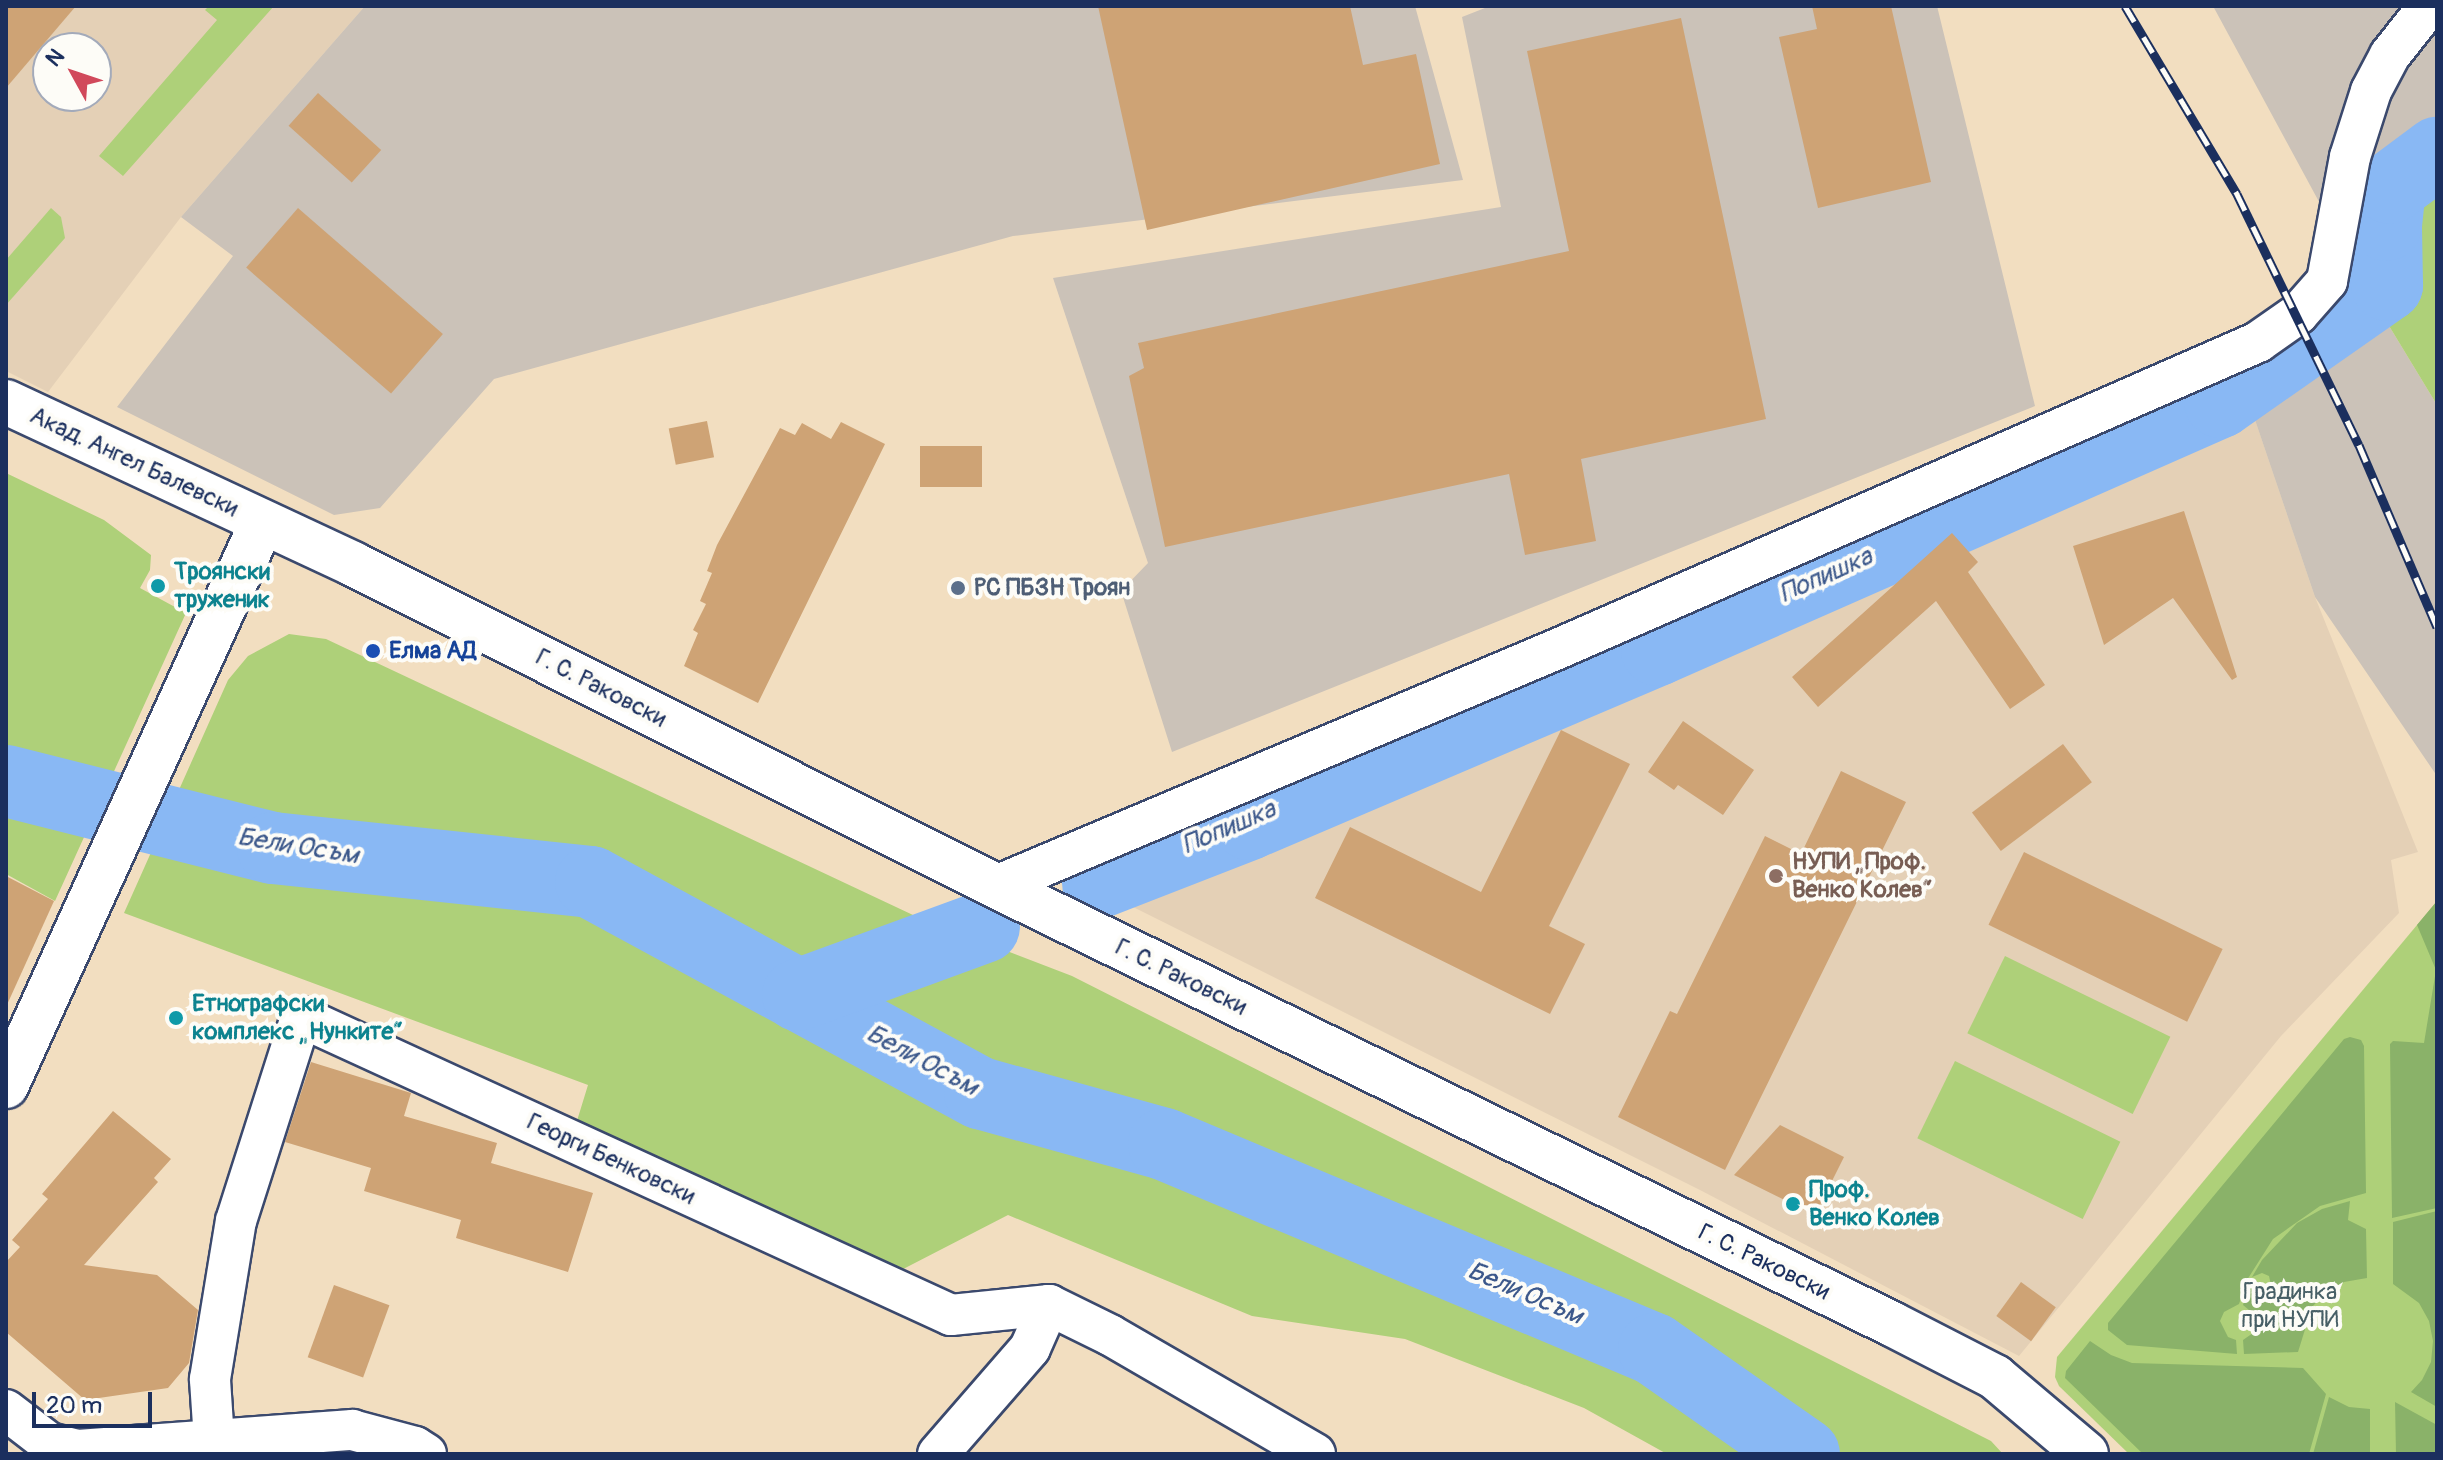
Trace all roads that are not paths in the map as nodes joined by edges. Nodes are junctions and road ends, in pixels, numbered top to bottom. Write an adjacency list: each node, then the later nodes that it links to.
1 (2429, 6): 4 (street)
2 (6, 402): 3 (street, Акад. Ангел Балевски)
3 (262, 523): 4 (street, Г. С. Раковски); 5 (street)
4 (996, 886): 12 (street, Г. С. Раковски)
5 (6, 1086)
6 (1049, 1305): 8 (street, Георги Бенковски); 10 (street); 11 (street)
7 (6, 1410): 8 (street)
8 (214, 1440): 9 (street)
9 (426, 1454)
10 (938, 1454)
11 (1315, 1454)
12 (2086, 1454)

